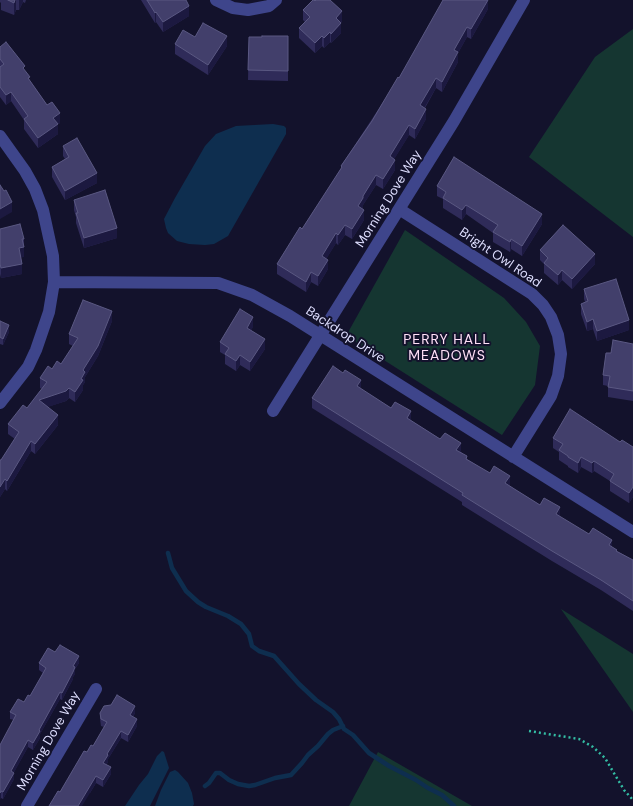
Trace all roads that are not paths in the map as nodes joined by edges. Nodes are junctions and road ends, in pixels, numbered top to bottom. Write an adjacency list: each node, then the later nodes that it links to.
1 (216, 0): 2 (street)
2 (276, 0)
3 (524, 0): 5 (street, Morning Dove Way)
4 (0, 136): 6 (street)
5 (399, 209): 7 (street, Morning Dove Way); 10 (street, Bright Owl Road)
6 (54, 282): 7 (street, Backdrop Drive); 8 (street)
7 (320, 336): 9 (street, Morning Dove Way); 10 (street, Backdrop Drive)
8 (1, 402)
9 (273, 411)
10 (513, 457): 11 (street, Backdrop Drive)
11 (633, 532)
12 (96, 689): 13 (street, Morning Dove Way)
13 (27, 806)

